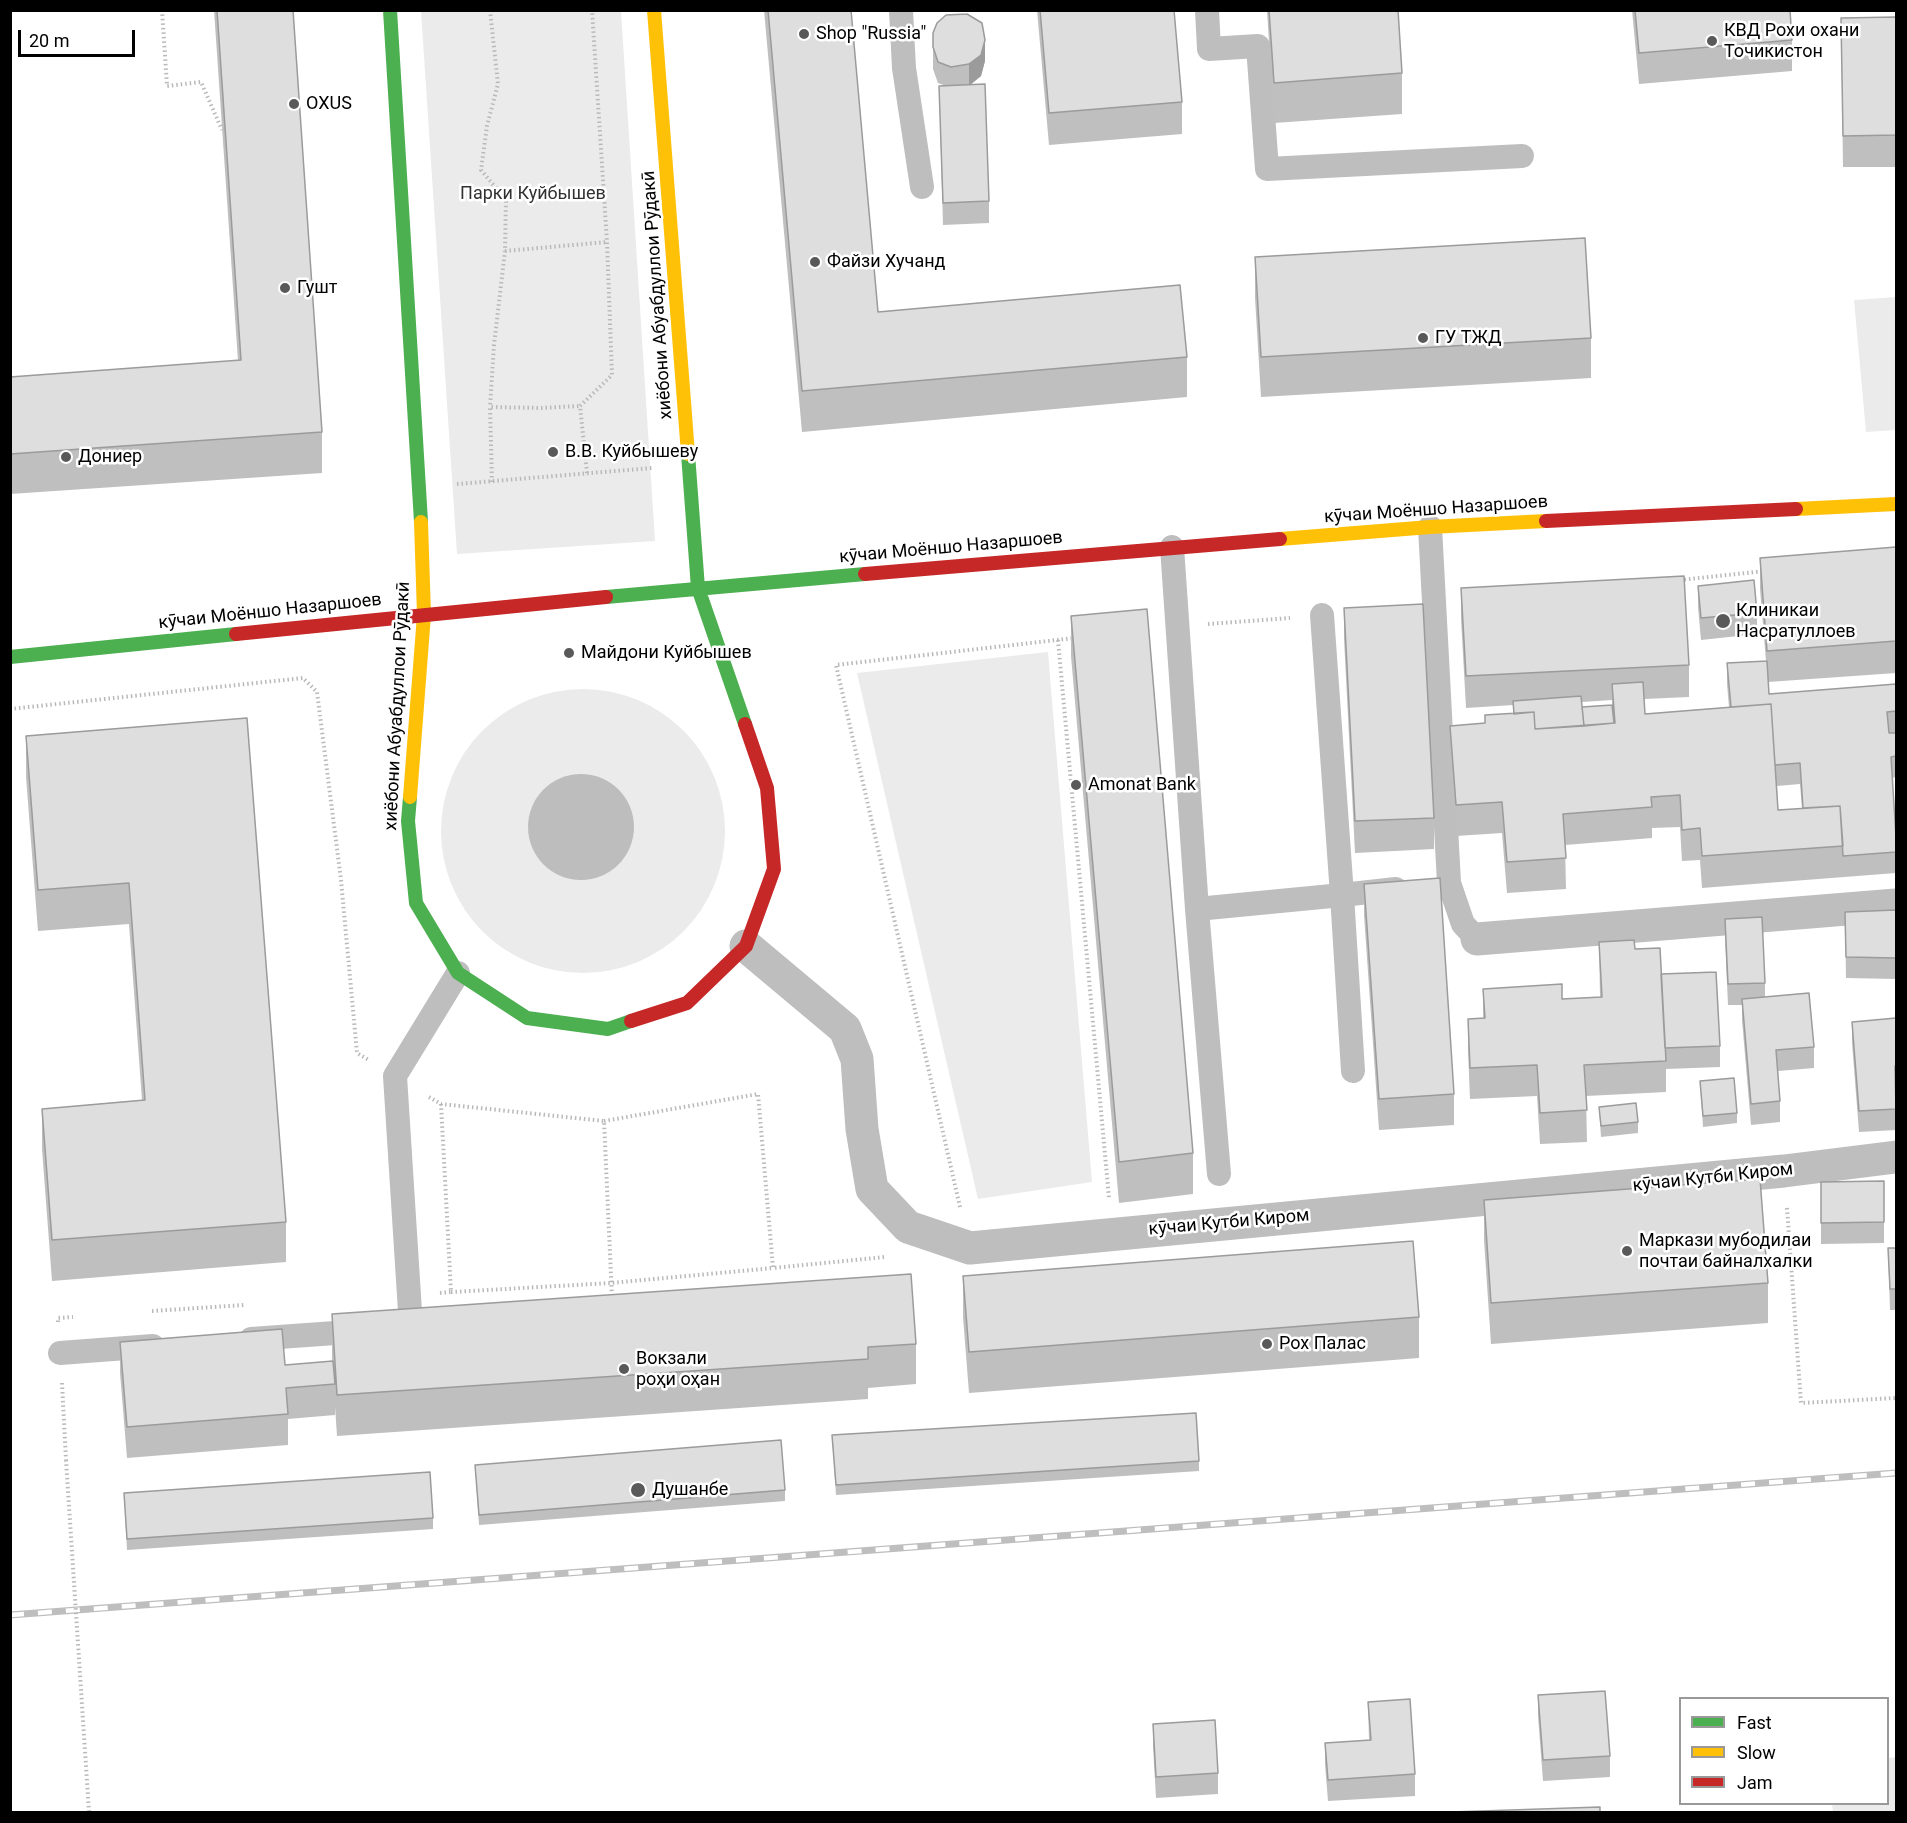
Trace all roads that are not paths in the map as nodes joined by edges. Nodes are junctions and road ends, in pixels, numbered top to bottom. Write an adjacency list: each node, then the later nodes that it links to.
1 (390, 10): 11 (street, хиёбони Абуабдуллои Рӯдакӣ)
2 (654, 10): 10 (street, хиёбони Абуабдуллои Рӯдакӣ)
3 (901, 10): 6 (lane)
4 (1207, 10): 5 (lane)
5 (1522, 156)
6 (922, 187)
7 (1896, 504): 8 (street, кӯчаи Моёншо Назаршоев)
8 (1430, 526): 9 (street, кӯчаи Моёншо Назаршоев); 14 (lane)
9 (1172, 547): 10 (street, кӯчаи Моёншо Назаршоев); 17 (lane)
10 (698, 588): 11 (street, кӯчаи Моёншо Назаршоев); 19 (street, хиёбони Абуабдуллои Рӯдакӣ)
11 (424, 615): 13 (street, кӯчаи Моёншо Назаршоев); 20 (street, хиёбони Абуабдуллои Рӯдакӣ)
12 (1322, 615): 15 (lane)
13 (10, 657)
14 (1429, 885): 15 (lane); 18 (lane)
15 (1342, 895): 17 (lane); 21 (lane)
16 (1896, 905): 18 (street)
17 (1197, 909): 23 (lane)
18 (1477, 939)
19 (746, 946): 20 (street, хиёбони Абуабдуллои Рӯдакӣ); 22 (street, кӯчаи Кутби Киром)
20 (458, 973): 24 (lane)
21 (1353, 1071)
22 (1896, 1157)
23 (1219, 1174)
24 (224, 1341)
25 (177, 1345): 26 (lane)
26 (60, 1353)

